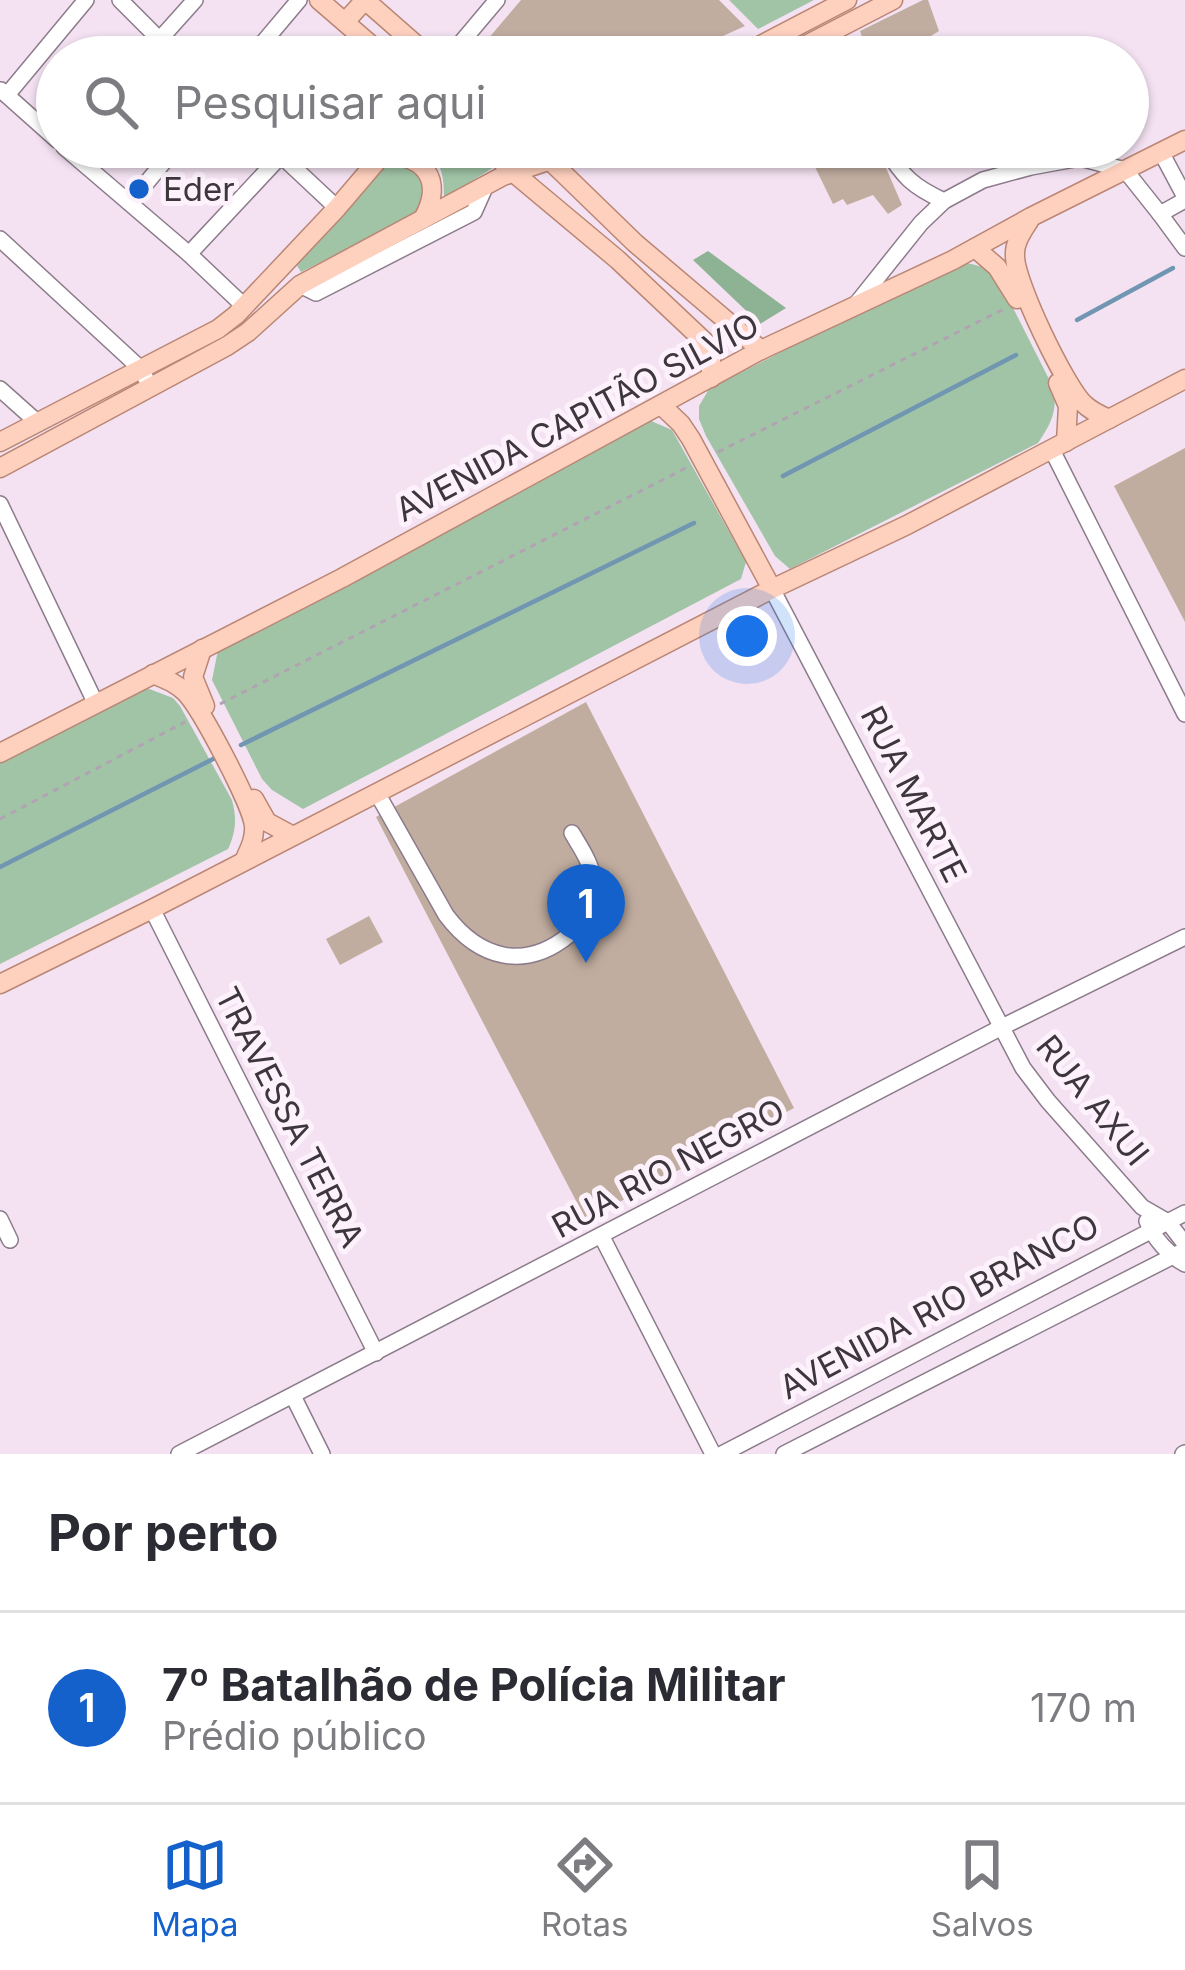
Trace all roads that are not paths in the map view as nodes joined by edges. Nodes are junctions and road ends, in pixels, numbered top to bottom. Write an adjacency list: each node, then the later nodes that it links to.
1 (86, 0): 12 (street)
2 (120, 0): 13 (street)
3 (195, 0): 14 (street)
4 (299, 0): 15 (street)
5 (319, 0): 10 (main road)
6 (365, 0): 10 (main road); 17 (main road)
7 (497, 0): 18 (street)
8 (847, 0): 19 (main road)
9 (892, 0): 11 (main road)
10 (343, 12): 16 (main road)
11 (833, 31): 20 (main road); 21 (street)
12 (54, 36)
13 (156, 36)
14 (164, 36)
15 (269, 36)
16 (363, 36)
17 (406, 36)
18 (467, 36)
19 (778, 36)
20 (823, 36)
21 (835, 36)
22 (36, 56): 23 (street)
23 (4, 92): 24 (street)
24 (36, 121)
25 (1185, 140): 26 (main road, AVENIDA CAPITÃO SILVIO)
26 (1161, 152): 27 (main road, AVENIDA CAPITÃO SILVIO); 44 (street)
27 (1149, 158)
28 (89, 168): 46 (street)
29 (159, 168): 46 (street)
30 (264, 168): 55 (street)
31 (298, 168): 47 (street)
32 (370, 168): 47 (main road)
33 (424, 168): 50 (main road)
34 (509, 168): 42 (main road)
35 (522, 168): 42 (main road)
36 (557, 168): 52 (main road)
37 (897, 168): 45 (street)
38 (1034, 168): 45 (street)
39 (1118, 168): 41 (street)
40 (1129, 168): 41 (main road, AVENIDA CAPITÃO SILVIO)
41 (1125, 170): 48 (street); 49 (main road, AVENIDA CAPITÃO SILVIO)
42 (514, 173): 43 (main road); 56 (main road)
43 (486, 184): 50 (main road); 57 (street)
44 (1185, 199): 48 (street)
45 (944, 201): 59 (street)
46 (130, 203): 55 (street)
47 (337, 208): 58 (main road)
48 (1160, 214): 54 (street)
49 (1031, 217): 53 (main road, AVENIDA CAPITÃO SILVIO); 66 (main road)
50 (423, 219): 57 (main road)
51 (0, 238): 61 (street)
52 (635, 243): 56 (main road); 60 (main road)
53 (976, 248): 59 (main road, AVENIDA CAPITÃO SILVIO); 69 (main road)
54 (1185, 248)
55 (189, 254): 58 (street)
56 (618, 260): 62 (main road)
57 (300, 284): 61 (main road)
58 (244, 307): 61 (main road)
59 (854, 307): 60 (main road, AVENIDA CAPITÃO SILVIO)
60 (761, 350): 62 (main road, AVENIDA CAPITÃO SILVIO)
61 (146, 378): 67 (main road); 70 (main road)
62 (712, 378): 65 (main road, AVENIDA CAPITÃO SILVIO)
63 (1185, 379): 66 (main road)
64 (0, 389): 67 (street)
65 (661, 405): 72 (main road); 73 (main road, AVENIDA CAPITÃO SILVIO)
66 (1108, 419): 69 (main road)
67 (37, 422): 68 (main road)
68 (0, 442)
69 (1059, 446): 72 (main road); 77 (street)
70 (0, 468)
71 (0, 504): 75 (street)
72 (772, 589): 79 (main road); 86 (street, RUA MARTE)
73 (202, 649): 74 (main road, AVENIDA CAPITÃO SILVIO); 76 (main road)
74 (153, 674): 75 (main road, AVENIDA CAPITÃO SILVIO); 76 (main road)
75 (96, 704): 78 (main road, AVENIDA CAPITÃO SILVIO)
76 (203, 713): 81 (main road); 82 (main road)
77 (1185, 714)
78 (0, 753)
79 (377, 793): 80 (street); 81 (main road)
80 (572, 833)
81 (293, 836): 82 (main road)
82 (244, 862): 83 (main road)
83 (152, 909): 85 (main road); 95 (street, TRAVESSA TERRA)
84 (1185, 937): 86 (street, RUA RIO NEGRO)
85 (0, 984)
86 (1000, 1028): 87 (street, RUA AXUI); 92 (street, RUA RIO NEGRO)
87 (1142, 1207): 90 (street, RUA AXUI); 91 (street, RUA AXUI)
88 (1185, 1213): 90 (street, AVENIDA RIO BRANCO)
89 (0, 1219): 93 (street)
90 (1168, 1222): 91 (street, AVENIDA RIO BRANCO); 94 (street, RUA AXUI)
91 (1150, 1229): 94 (street, RUA AXUI); 100 (street, AVENIDA RIO BRANCO)
92 (602, 1237): 95 (street, RUA RIO NEGRO); 99 (street)
93 (10, 1240)
94 (1182, 1254): 101 (street, AVENIDA RIO BRANCO)
95 (376, 1353): 96 (street, RUA RIO NEGRO)
96 (293, 1396): 97 (street, RUA RIO NEGRO); 98 (street)
97 (179, 1454)
98 (322, 1454)
99 (712, 1454)
100 (722, 1454)
101 (784, 1454)

